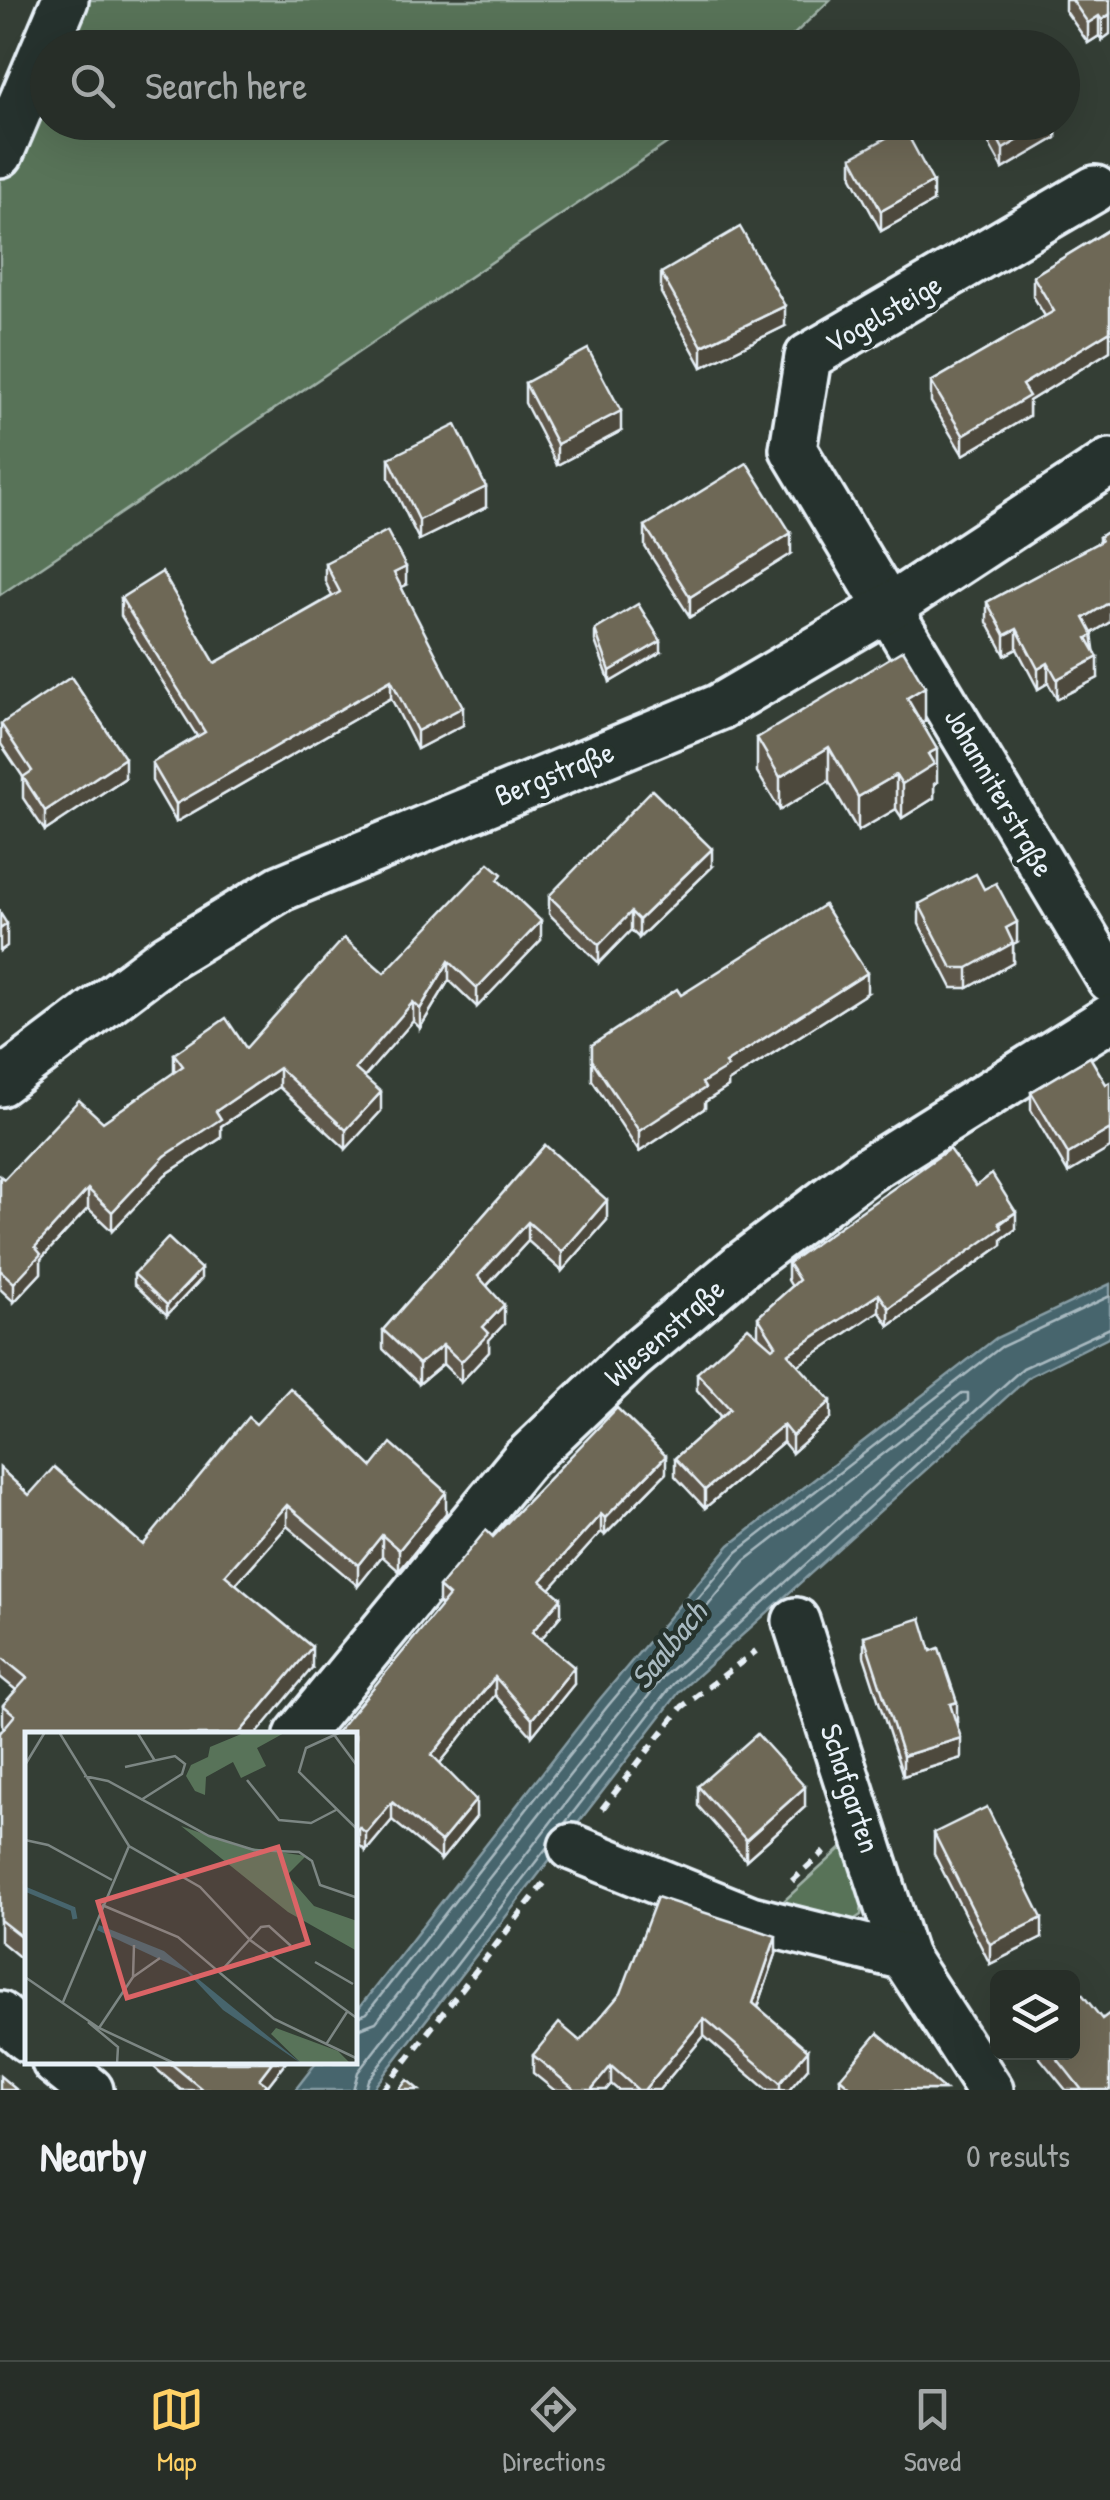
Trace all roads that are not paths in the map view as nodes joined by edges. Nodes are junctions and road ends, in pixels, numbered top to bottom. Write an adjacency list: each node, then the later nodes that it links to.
1 (65, 0): 2 (street)
2 (52, 30)
3 (30, 83): 4 (street)
4 (0, 154)
5 (1095, 189): 7 (street, Vogelsteige)
6 (1110, 462): 7 (street, Bergstraße)
7 (891, 606): 8 (street, Johanniterstraße); 10 (street, Bergstraße)
8 (1110, 978)
9 (1110, 1018): 12 (street, Wiesenstraße)
10 (0, 1083)
11 (796, 1620): 14 (street, Schafgarten)
12 (300, 1732)
13 (572, 1847): 14 (street)
14 (904, 1957): 19 (street, Schafgarten)
15 (0, 2015): 16 (street)
16 (25, 2036)
17 (59, 2065): 18 (street)
18 (90, 2090)
19 (990, 2090)

